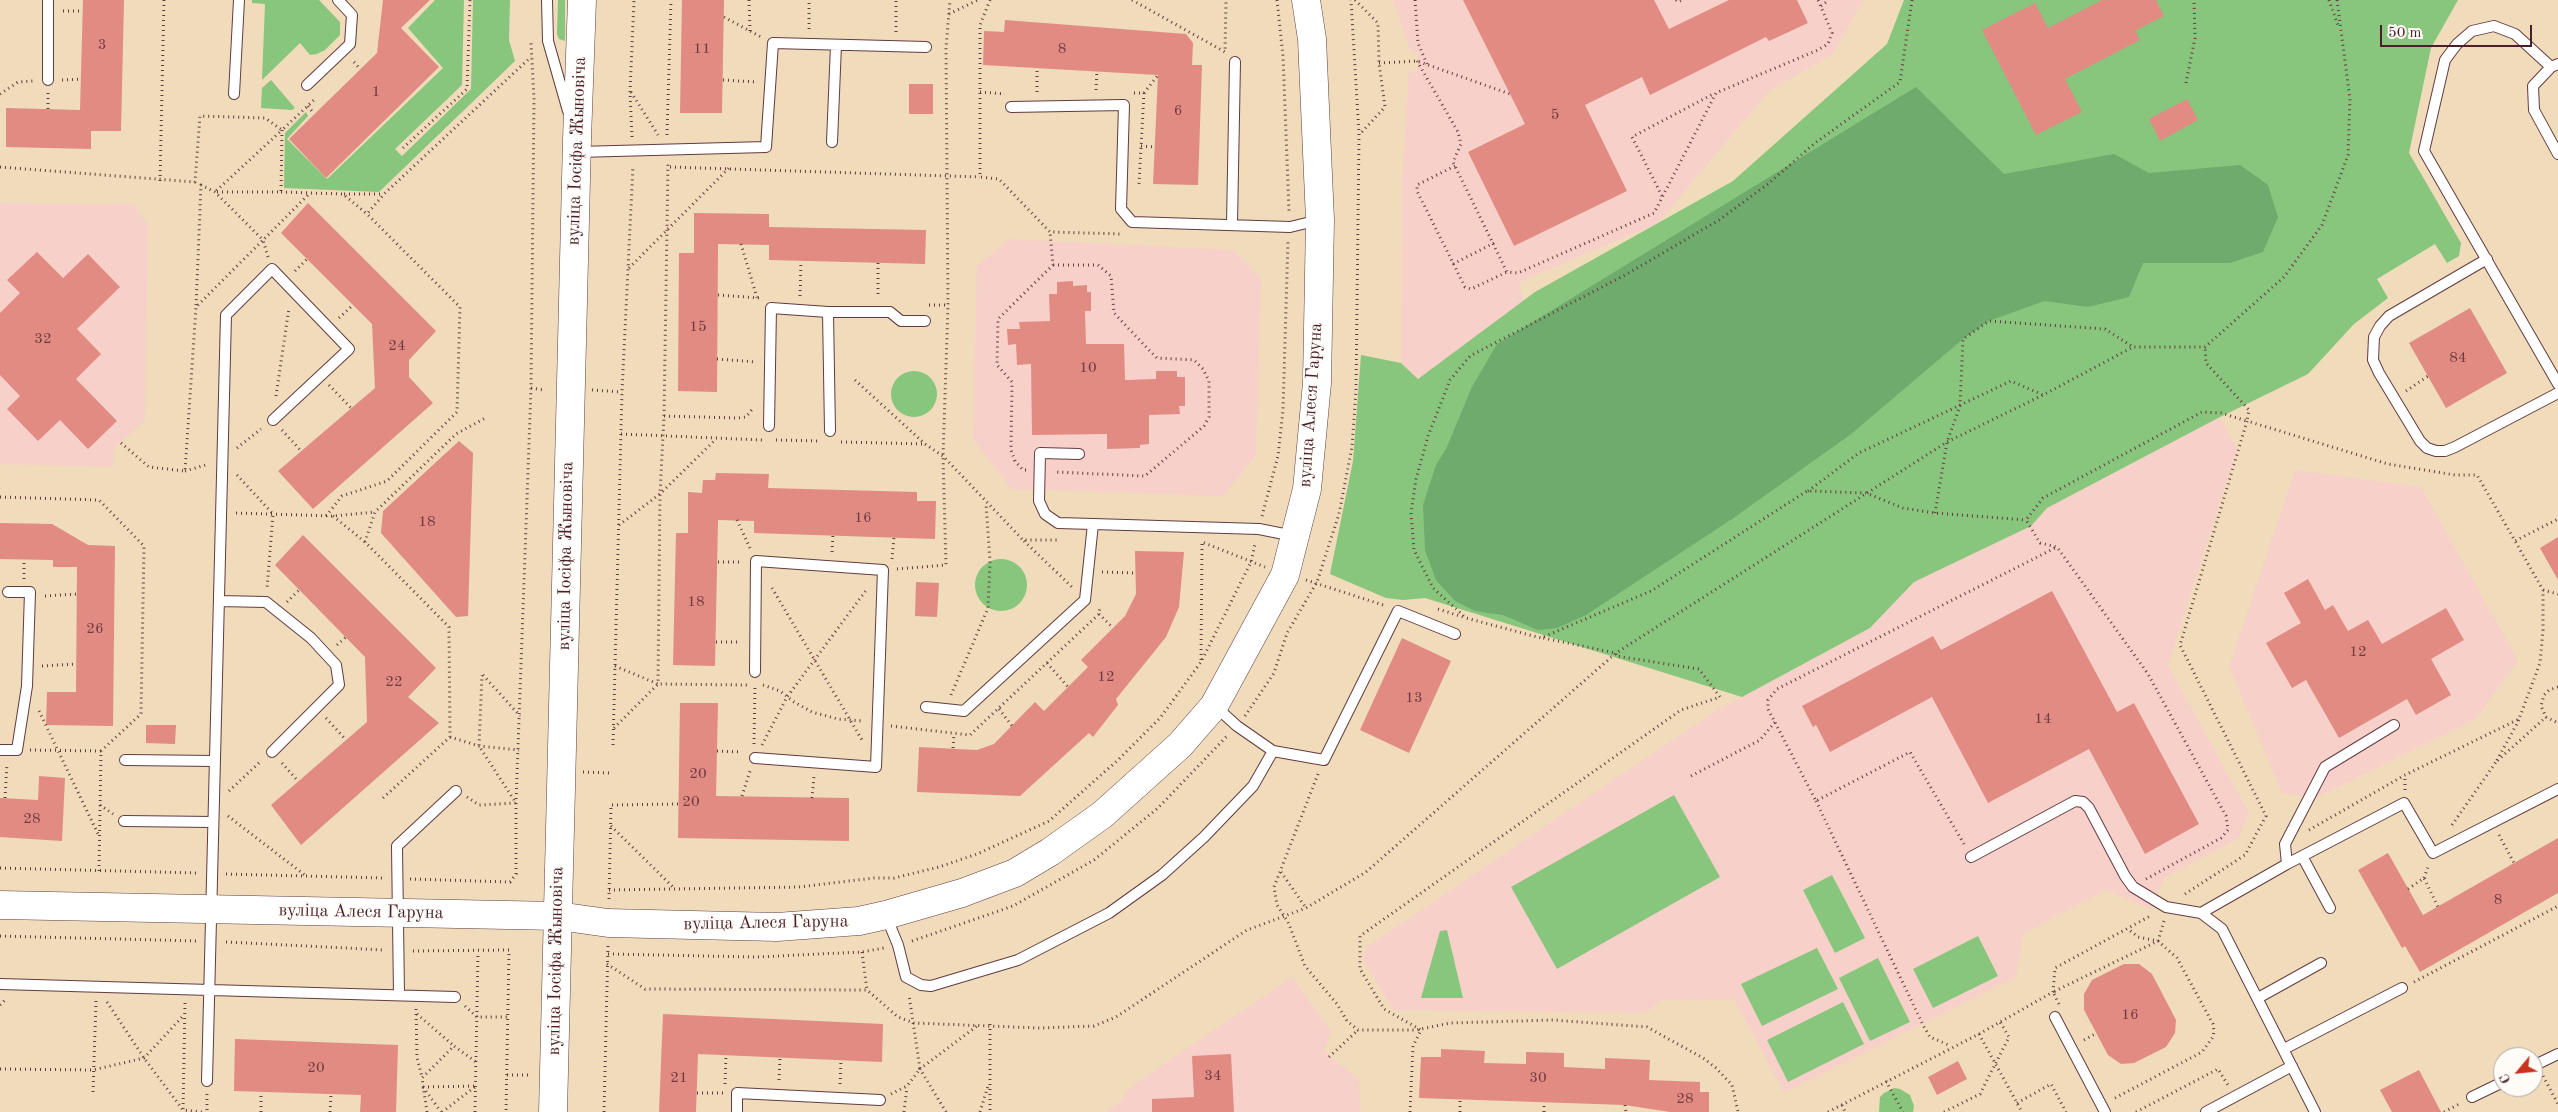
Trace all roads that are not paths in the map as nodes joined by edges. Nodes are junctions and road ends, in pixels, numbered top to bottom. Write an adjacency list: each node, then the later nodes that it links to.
1 (48, 0): 11 (lane)
2 (239, 0): 13 (lane)
3 (338, 0): 12 (lane)
4 (547, 0): 16 (lane)
5 (582, 0): 16 (street, вуліца Іосіфа Жыновіча)
6 (1306, 0): 18 (street, вуліца Алеся Гаруна)
7 (836, 45): 8 (lane); 15 (lane); 16 (lane)
8 (926, 48)
9 (1235, 62): 19 (lane)
10 (2555, 65): 17 (lane); 20 (lane)
11 (48, 80)
12 (307, 85)
13 (234, 94)
14 (1011, 107): 19 (lane)
15 (832, 142)
16 (576, 145): 57 (street, вуліца Іосіфа Жыновіча)
17 (2558, 154)
18 (1320, 220): 19 (lane); 30 (street, вуліца Алеся Гаруна)
19 (1232, 224)
20 (2487, 259): 23 (lane); 24 (lane)
21 (828, 312): 22 (lane); 26 (lane); 27 (lane)
22 (926, 321)
23 (2558, 384)
24 (2558, 393)
25 (273, 420): 32 (lane)
26 (769, 426)
27 (830, 431)
28 (1079, 454): 29 (lane)
29 (1093, 524): 30 (lane); 36 (lane)
30 (1295, 536): 35 (street, вуліца Алеся Гаруна)
31 (8, 592): 38 (lane)
32 (219, 601): 40 (lane); 43 (lane)
33 (1454, 634): 39 (lane)
34 (756, 672): 41 (lane)
35 (1214, 706): 39 (lane); 56 (street, вуліца Алеся Гаруна)
36 (926, 707)
37 (2394, 725): 50 (lane)
38 (8, 750)
39 (1273, 751): 56 (lane)
40 (272, 752)
41 (755, 755)
42 (125, 760): 43 (lane)
43 (215, 760): 47 (lane)
44 (2558, 789): 48 (lane)
45 (456, 791): 54 (lane)
46 (124, 821): 47 (lane)
47 (213, 822): 53 (lane)
48 (2302, 856): 50 (lane); 52 (lane)
49 (1971, 857): 55 (lane)
50 (2286, 864): 55 (lane)
51 (0, 905): 53 (street, вуліца Алеся Гаруна)
52 (2330, 908)
53 (211, 909): 54 (street, вуліца Алеся Гаруна); 61 (lane)
54 (398, 913): 57 (street, вуліца Алеся Гаруна); 62 (lane)
55 (2201, 913): 64 (lane)
56 (886, 915): 57 (street, вуліца Алеся Гаруна)
57 (558, 916): 74 (street, вуліца Іосіфа Жыновіча)
58 (2321, 963): 64 (lane)
59 (0, 984): 61 (lane)
60 (2402, 988): 66 (lane)
61 (209, 990): 62 (lane); 70 (lane)
62 (399, 995): 63 (lane)
63 (456, 997)
64 (2258, 998): 66 (lane)
65 (2055, 1016): 76 (lane)
66 (2284, 1049): 69 (lane)
67 (2558, 1054): 68 (lane)
68 (2543, 1061)
69 (2292, 1066): 77 (lane); 78 (lane)
70 (207, 1081)
71 (2493, 1087): 72 (lane)
72 (2472, 1097)
73 (880, 1100): 75 (lane)
74 (553, 1112)
75 (737, 1112)
76 (2105, 1112)
77 (2206, 1112)
78 (2316, 1112)

